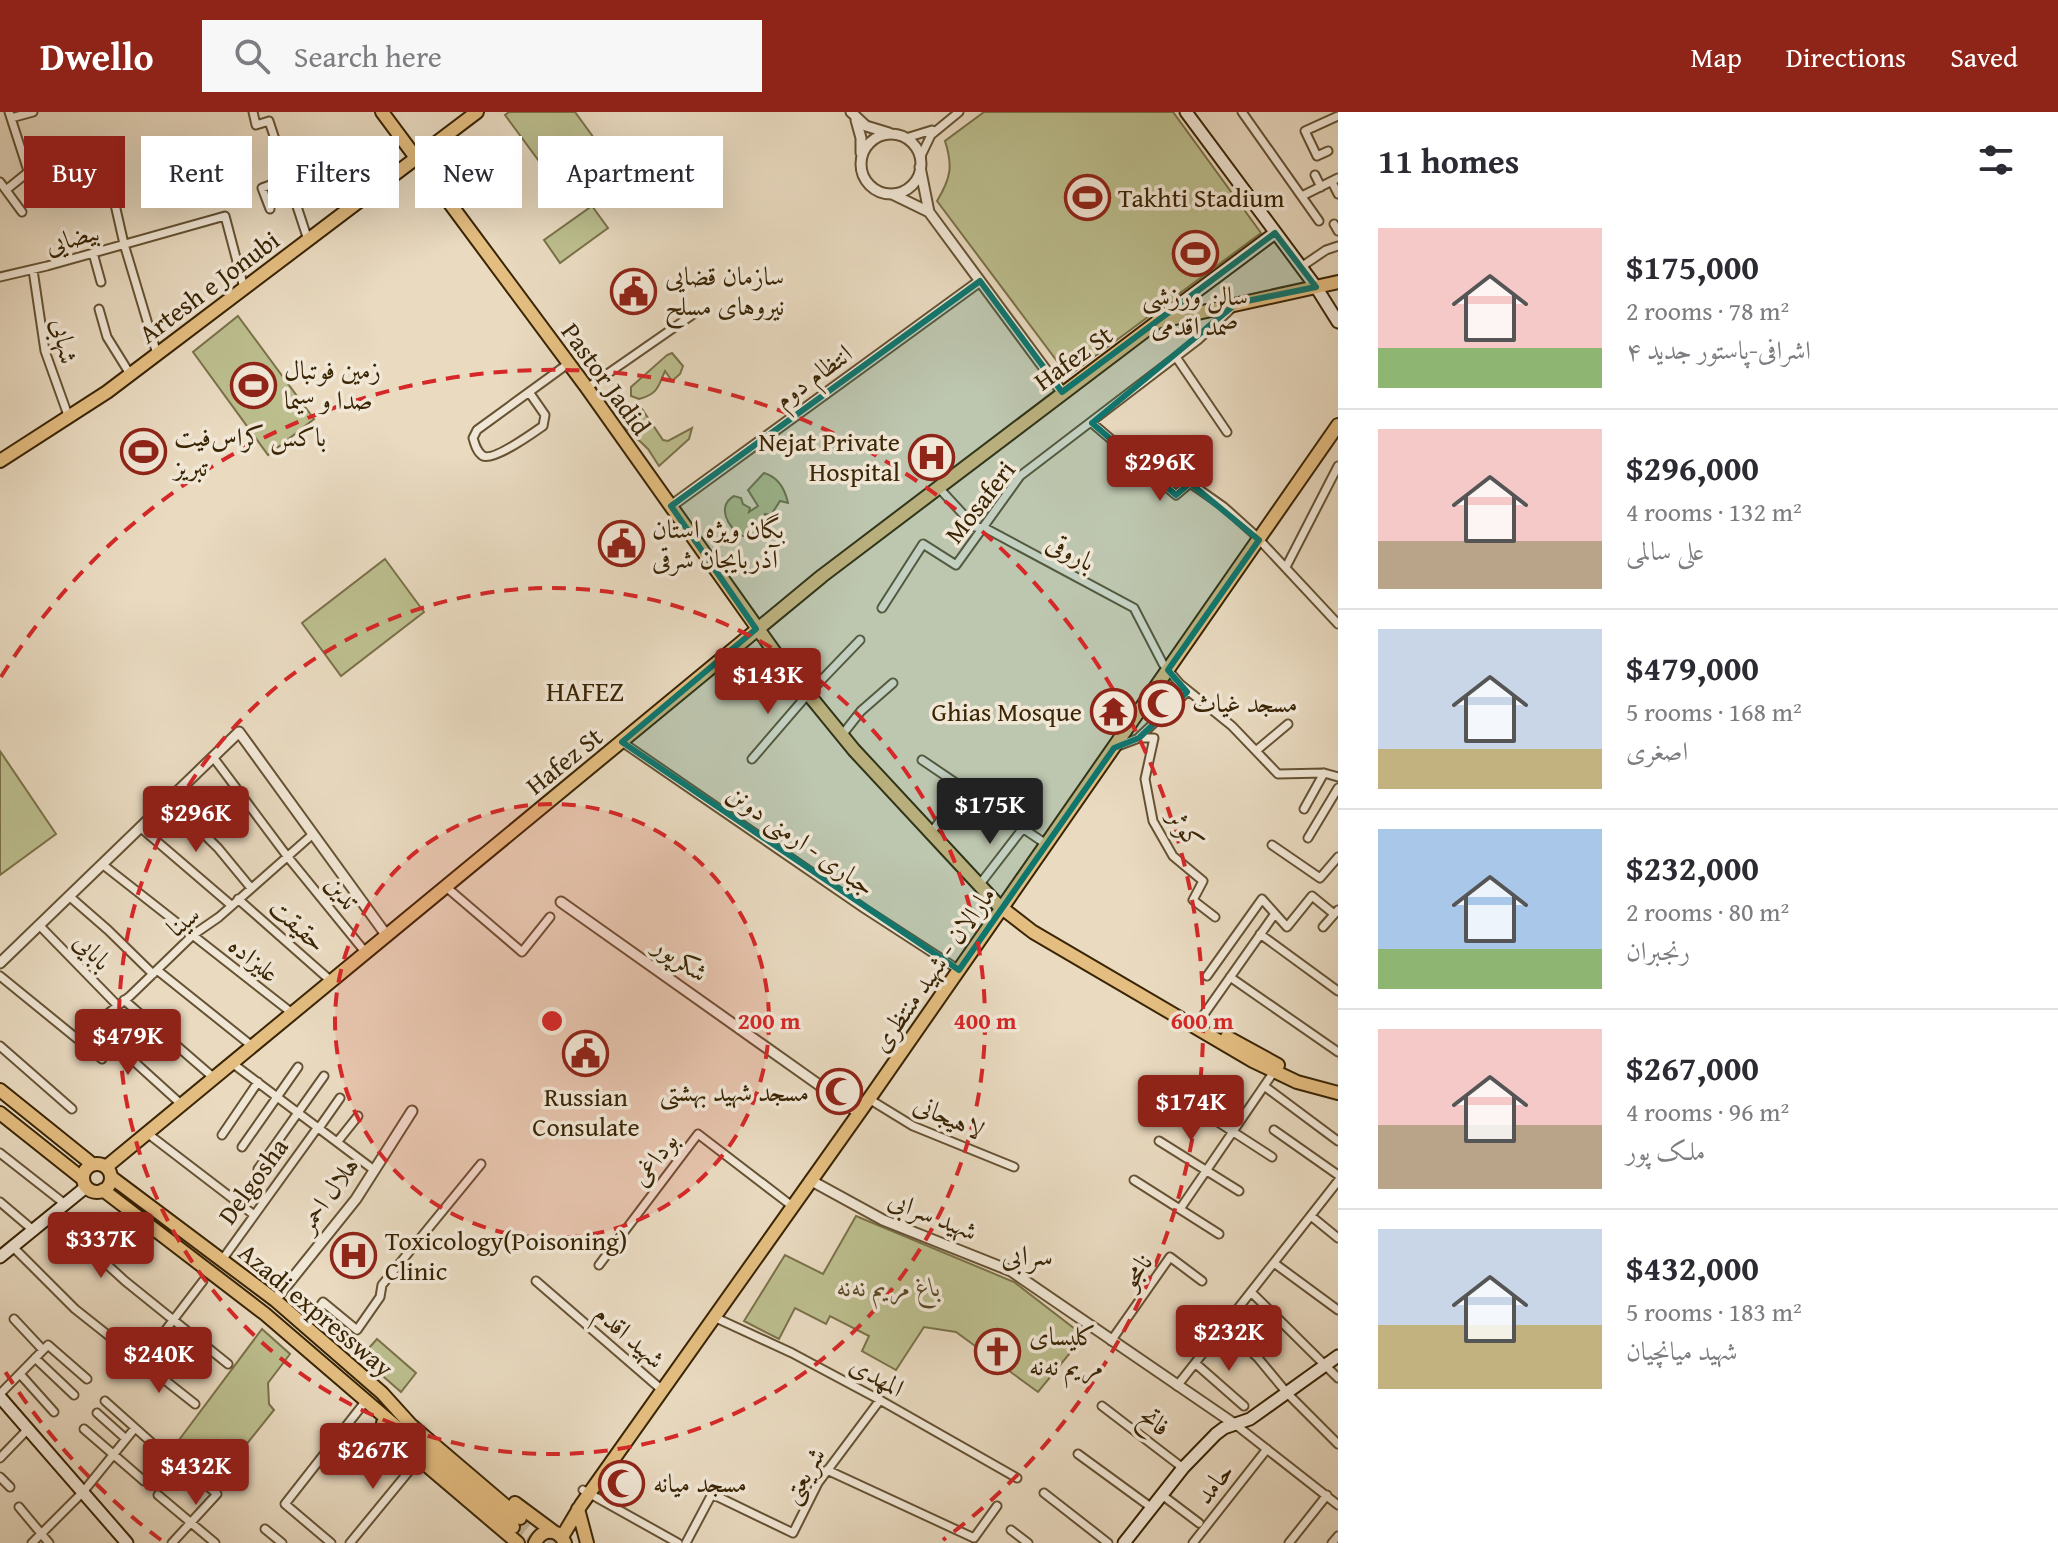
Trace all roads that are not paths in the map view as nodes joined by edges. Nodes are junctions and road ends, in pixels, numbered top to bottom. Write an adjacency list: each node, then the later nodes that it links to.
1 (33, 112): 8 (street)
2 (253, 112): 13 (street)
3 (382, 112): 17 (main road, Pastor Jadid)
4 (477, 112): 14 (main road, Artesh e Jonubi)
5 (959, 112): 11 (street)
6 (1186, 112): 39 (main road)
7 (1242, 112): 31 (street)
8 (10, 115): 20 (street)
9 (853, 115): 12 (street); 19 (street)
10 (1338, 116): 16 (street)
11 (938, 128): 15 (street); 21 (street)
12 (889, 134): 15 (street); 19 (street)
13 (273, 136)
14 (445, 136)
15 (906, 138): 21 (street)
16 (1328, 151)
17 (415, 157)
18 (415, 159): 40 (main road, Artesh e Jonubi)
19 (861, 160): 29 (street)
20 (24, 163)
21 (920, 163): 29 (street); 37 (street)
22 (24, 175): 28 (street)
23 (1315, 175): 27 (street)
24 (1335, 180): 27 (street); 30 (street)
25 (0, 182): 28 (street)
26 (268, 186): 32 (street)
27 (1321, 187): 31 (street)
28 (6, 190): 36 (street)
29 (892, 194): 37 (street)
30 (1338, 194)
31 (1302, 196): 38 (street)
32 (268, 204)
33 (116, 208): 41 (street)
34 (296, 208): 40 (street)
35 (453, 208): 59 (main road, Pastor Jadid)
36 (22, 212)
37 (929, 212): 47 (street)
38 (1319, 221)
39 (1275, 233): 44 (main road); 55 (main road)
40 (308, 240): 51 (main road, Artesh e Jonubi)
41 (124, 244): 43 (street, بیضایی); 51 (street, بیضایی); 57 (street)
42 (1338, 246): 44 (street)
43 (93, 253): 45 (street, بیضایی); 48 (street)
44 (1301, 267): 50 (main road)
45 (33, 270): 46 (street, بیضایی); 64 (street, شهابی)
46 (0, 277)
47 (980, 281): 63 (street); 71 (street, انتظام دوم)
48 (101, 282)
49 (1338, 282): 50 (main road, Hafez St)
50 (1316, 287): 52 (main road, Hafez St); 56 (main road)
51 (244, 288): 57 (main road, Artesh e Jonubi)
52 (1237, 303): 55 (main road, Hafez St); 58 (street, Mosaferi)
53 (99, 309): 60 (street)
54 (695, 313): 61 (street)
55 (1157, 322): 63 (main road, Hafez St)
56 (1338, 322)
57 (157, 354): 60 (main road, Artesh e Jonubi)
58 (1176, 357): 65 (street, Mosaferi); 67 (street)
59 (569, 363): 61 (main road, Pastor Jadid); 62 (street)
60 (130, 374): 64 (main road, Artesh e Jonubi)
61 (587, 388): 71 (main road, Pastor Jadid)
62 (529, 392): 62 (street)
63 (1062, 392): 70 (main road, Hafez St)
64 (69, 418): 68 (main road, Artesh e Jonubi)
65 (1092, 423): 72 (street, Mosaferi); 73 (street)
66 (1338, 425): 73 (main road, مارالان - شهید منتظری)
67 (1227, 432)
68 (0, 461)
69 (1338, 466): 74 (street)
70 (938, 487): 72 (street, باروقی); 77 (main road, Hafez St)
71 (671, 506): 77 (main road, Pastor Jadid)
72 (985, 528): 75 (street, Mosaferi); 79 (street, باروقی)
73 (1256, 537): 74 (street); 79 (main road, مارالان - شهید منتظری)
74 (1286, 567): 76 (street)
75 (882, 608)
76 (1338, 624)
77 (756, 629): 82 (main road, Pastor Jadid); 86 (main road, Hafez St)
78 (860, 640): 82 (street)
79 (1168, 670): 81 (street, باروقی); 87 (main road, مارالان - شهید منتظری)
80 (893, 683): 84 (street)
81 (1187, 692): 85 (street); 88 (street, باروقی)
82 (808, 694): 84 (main road, Pastor Jadid); 90 (street)
83 (1288, 724): 88 (street)
84 (842, 735): 100 (main road, Pastor Jadid)
85 (1139, 738): 87 (street); 119 (street, کوثر)
86 (622, 742): 109 (main road, Hafez St); 127 (street, جباری - ارمنی دونن)
87 (1114, 748): 103 (main road, مارالان - شهید منتظری)
88 (1257, 750): 92 (street, باروقی)
89 (213, 757): 96 (street); 101 (street); 105 (street, حقیقت)
90 (752, 759)
91 (922, 760): 94 (street)
92 (1324, 773): 93 (street); 97 (street)
93 (1338, 777)
94 (964, 788): 99 (street); 100 (street)
95 (1338, 788): 102 (street)
96 (169, 800): 98 (street); 110 (street)
97 (1304, 809)
98 (140, 827): 107 (street); 115 (street)
99 (1024, 827): 103 (street); 108 (street)
100 (931, 833): 108 (main road, Pastor Jadid)
101 (313, 834): 105 (street, سینا); 124 (street)
102 (1308, 838)
103 (1046, 844): 114 (main road, مارالان - شهید منتظری)
104 (1272, 845): 106 (street)
105 (287, 856): 110 (street, سینا); 125 (street, تدین)
106 (1338, 857)
107 (102, 864): 111 (street); 123 (street, علیزاده)
108 (980, 884): 114 (main road, Pastor Jadid)
109 (445, 886): 118 (street); 124 (main road, Hafez St)
110 (251, 888): 112 (street, سینا)
111 (69, 896): 120 (street); 128 (street)
112 (238, 899): 115 (street, سینا); 132 (street, حقیقت)
113 (561, 902): 159 (street, شکرپور)
114 (1001, 904): 127 (main road, مارالان - شهید منتظری); 136 (main road, Pastor Jadid)
115 (231, 905): 123 (street, سینا)
116 (1336, 912): 117 (street); 121 (street)
117 (1274, 915): 122 (street); 130 (street)
118 (550, 917)
119 (1215, 917)
120 (39, 925): 126 (street); 134 (street, بابایی)
121 (1323, 927)
122 (1260, 934): 131 (street); 133 (street)
123 (193, 935): 128 (street, سینا); 135 (street, علیزاده)
124 (387, 936): 125 (main road, Hafez St)
125 (366, 953): 132 (main road, Hafez St)
126 (0, 963)
127 (959, 970): 155 (main road, مارالان - شهید منتظری)
128 (155, 972): 134 (street, سینا); 140 (street)
129 (0, 976): 138 (street)
130 (1207, 976)
131 (1230, 977): 136 (street); 141 (street)
132 (331, 981): 135 (main road, Hafez St)
133 (1338, 991)
134 (121, 1003): 137 (street, سینا); 147 (street, بابایی)
135 (292, 1013): 140 (main road, Hafez St)
136 (1197, 1024): 145 (main road, Pastor Jadid)
137 (95, 1026): 138 (street, سینا); 157 (street)
138 (77, 1038): 142 (street)
139 (0, 1046): 158 (street)
140 (252, 1046): 143 (main road, Hafez St)
141 (1338, 1052)
142 (102, 1059)
143 (231, 1063): 147 (main road, Hafez St); 148 (street, Delgosha)
144 (298, 1067): 153 (street)
145 (1276, 1068): 149 (main road); 150 (street); 152 (main road)
146 (324, 1076): 161 (street)
147 (214, 1078): 157 (main road, Hafez St)
148 (258, 1082): 153 (street, Delgosha); 168 (street)
149 (1338, 1084)
150 (1264, 1086): 166 (street); 171 (street)
151 (0, 1090): 177 (main road, Azadi expressway)
152 (1338, 1093)
153 (279, 1097): 161 (street, Delgosha); 172 (street)
154 (340, 1098): 164 (street)
155 (869, 1099): 176 (street, لاهیجانی); 182 (main road, مارالان - شهید منتظری)
156 (1187, 1102): 166 (street)
157 (182, 1105): 167 (main road, Hafez St)
158 (72, 1109)
159 (853, 1109)
160 (412, 1111): 179 (street, هلال احمر)
161 (299, 1112): 164 (street, Delgosha); 178 (street)
162 (0, 1113): 185 (main road)
163 (358, 1116): 169 (street)
164 (318, 1127): 169 (street, Delgosha); 193 (street, Delgosha)
165 (1274, 1130): 181 (street)
166 (1233, 1131): 174 (street); 180 (street)
167 (147, 1133): 177 (main road, Hafez St); 193 (street)
168 (222, 1135)
169 (338, 1141): 179 (street, Delgosha)
170 (1159, 1141): 180 (street)
171 (1338, 1141)
172 (242, 1147)
173 (0, 1153): 189 (street)
174 (1272, 1157)
175 (481, 1164): 213 (street)
176 (1014, 1167)
177 (103, 1169): 185 (main road); 186 (main road); 200 (main road, Azadi expressway)
178 (258, 1169)
179 (374, 1170): 207 (street, هلال احمر)
180 (1207, 1171): 187 (street); 191 (street)
181 (1338, 1175)
182 (810, 1180): 190 (main road, مارالان - شهید منتظری); 214 (street, شهید سرابی)
183 (1134, 1180): 191 (street)
184 (1338, 1181): 194 (street)
185 (85, 1183): 186 (main road); 189 (main road)
186 (103, 1190): 233 (main road, Azadi expressway)
187 (1239, 1191)
188 (0, 1202): 195 (street)
189 (65, 1204): 192 (main road)
190 (792, 1206): 202 (street, بوداغی); 209 (main road, مارالان - شهید منتظری)
191 (1180, 1209): 196 (street)
192 (52, 1214): 195 (main road); 211 (street)
193 (254, 1215): 200 (street, Delgosha)
194 (1311, 1216): 197 (street); 201 (street)
195 (33, 1230): 198 (main road)
196 (1219, 1234)
197 (1338, 1238)
198 (13, 1247): 199 (main road); 218 (street)
199 (0, 1257)
200 (222, 1260): 207 (main road, Azadi expressway)
201 (1274, 1263): 206 (street); 208 (street)
202 (599, 1265)
203 (203, 1281): 211 (street)
204 (536, 1281): 226 (street, شهید اقدم)
205 (1202, 1281): 214 (street, نامجو)
206 (1251, 1292): 212 (street); 221 (street)
207 (275, 1300): 213 (main road, Azadi expressway)
208 (1338, 1310)
209 (714, 1317): 226 (main road, مارالان - شهید منتظری); 231 (street, المهدی)
210 (14, 1319): 215 (street)
211 (173, 1321): 218 (street); 220 (street)
212 (1224, 1326): 219 (street); 228 (street)
213 (305, 1327): 227 (main road, Azadi expressway)
214 (1111, 1341): 225 (street, شهید سرابی)
215 (46, 1348): 217 (street); 224 (street)
216 (1338, 1356): 221 (main road)
217 (35, 1358): 222 (street); 230 (street)
218 (142, 1361): 234 (street)
219 (1195, 1363): 225 (street); 236 (street)
220 (228, 1364)
221 (1325, 1365): 223 (street); 228 (main road)
222 (20, 1374): 229 (street); 237 (street)
223 (1338, 1378)
224 (87, 1379)
225 (1177, 1386): 239 (street, شهید سرابی)
226 (662, 1390): 259 (main road, مارالان - شهید منتظری)
227 (382, 1393): 233 (main road, Azadi expressway); 269 (main road)
228 (1287, 1393): 239 (main road); 245 (street)
229 (0, 1395): 241 (main road)
230 (74, 1395)
231 (880, 1400): 253 (street, شریعتی); 255 (street, المهدی)
232 (105, 1401): 240 (street)
233 (365, 1402): 251 (main road); 283 (street)
234 (195, 1404)
235 (1102, 1406): 252 (street, فاتح)
236 (1244, 1406)
237 (54, 1412)
238 (97, 1413): 243 (street)
239 (1236, 1425): 246 (street); 252 (main road)
240 (135, 1428): 243 (street); 244 (street)
241 (28, 1429): 250 (street); 258 (main road)
242 (84, 1429): 249 (street)
243 (126, 1439): 249 (street)
244 (152, 1443)
245 (1338, 1444)
246 (1267, 1449): 263 (street); 294 (street, حامد)
247 (167, 1451): 270 (street)
248 (1078, 1454): 267 (street)
249 (113, 1455): 256 (street); 258 (street)
250 (0, 1458)
251 (419, 1459): 284 (street); 285 (main road)
252 (1183, 1468): 262 (main road)
253 (827, 1470): 265 (street); 290 (street, شریعتی)
254 (0, 1477): 257 (street)
255 (1017, 1478)
256 (144, 1481)
257 (10, 1487)
258 (83, 1492): 274 (street); 279 (main road)
259 (586, 1492): 268 (main road, مارالان - شهید منتظری); 289 (street)
260 (1044, 1493): 292 (street)
261 (158, 1495): 270 (street)
262 (1162, 1495): 267 (main road); 271 (street)
263 (1327, 1495): 264 (street); 295 (street)
264 (1338, 1505)
265 (997, 1506)
266 (19, 1507): 274 (street)
267 (1152, 1508): 293 (main road)
268 (578, 1509): 276 (main road, مارالان - شهید منتظری); 288 (main road)
269 (538, 1522): 276 (main road); 286 (main road)
270 (190, 1523): 280 (street); 281 (street)
271 (1199, 1523)
272 (265, 1529): 282 (street)
273 (1011, 1530): 291 (street)
274 (41, 1534): 277 (street); 278 (street)
275 (1338, 1536): 296 (street)
276 (563, 1539): 287 (main road)
277 (32, 1543)
278 (49, 1543)
279 (127, 1543)
280 (172, 1543)
281 (215, 1543)
282 (282, 1543)
283 (331, 1543)
284 (350, 1543)
285 (518, 1543)
286 (529, 1543)
287 (535, 1543)
288 (587, 1543)
289 (678, 1543)
290 (686, 1543)
291 (1028, 1543)
292 (1108, 1543)
293 (1124, 1543)
294 (1193, 1543)
295 (1289, 1543)
296 (1332, 1543)

